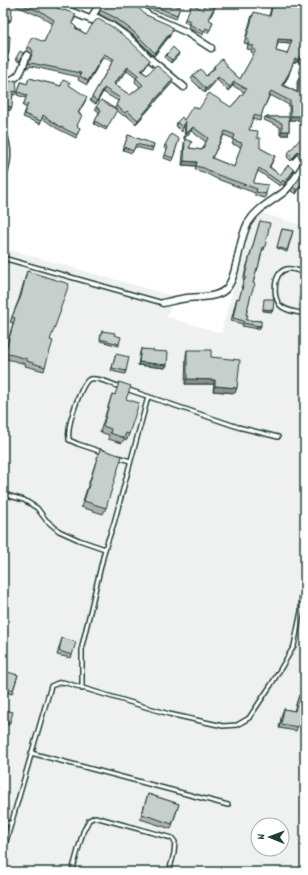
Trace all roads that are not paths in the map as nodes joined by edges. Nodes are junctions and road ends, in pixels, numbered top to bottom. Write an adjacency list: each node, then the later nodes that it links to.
1 (50, 3): 4 (street)
2 (100, 3): 4 (street)
3 (134, 3): 5 (street)
4 (92, 20): 8 (street)
5 (211, 48)
6 (27, 55): 7 (street)
7 (3, 82)
8 (184, 87)
9 (3, 133): 11 (street)
10 (305, 163): 14 (street)
11 (3, 177)
12 (3, 258): 14 (lane)
13 (305, 273): 15 (lane)
14 (163, 303)
15 (305, 314)
16 (148, 397): 17 (lane); 18 (lane); 20 (lane)
17 (278, 437)
18 (108, 454)
19 (115, 456): 20 (lane)
20 (130, 461): 22 (lane)
21 (3, 494): 22 (lane)
22 (105, 549): 24 (lane)
23 (305, 577): 24 (lane)
24 (82, 688): 25 (lane)
25 (31, 753): 26 (lane); 28 (lane)
26 (228, 805)
27 (3, 821): 28 (lane)
28 (11, 824): 29 (lane)
29 (3, 852)
30 (72, 872): 31 (lane)
31 (169, 872)

